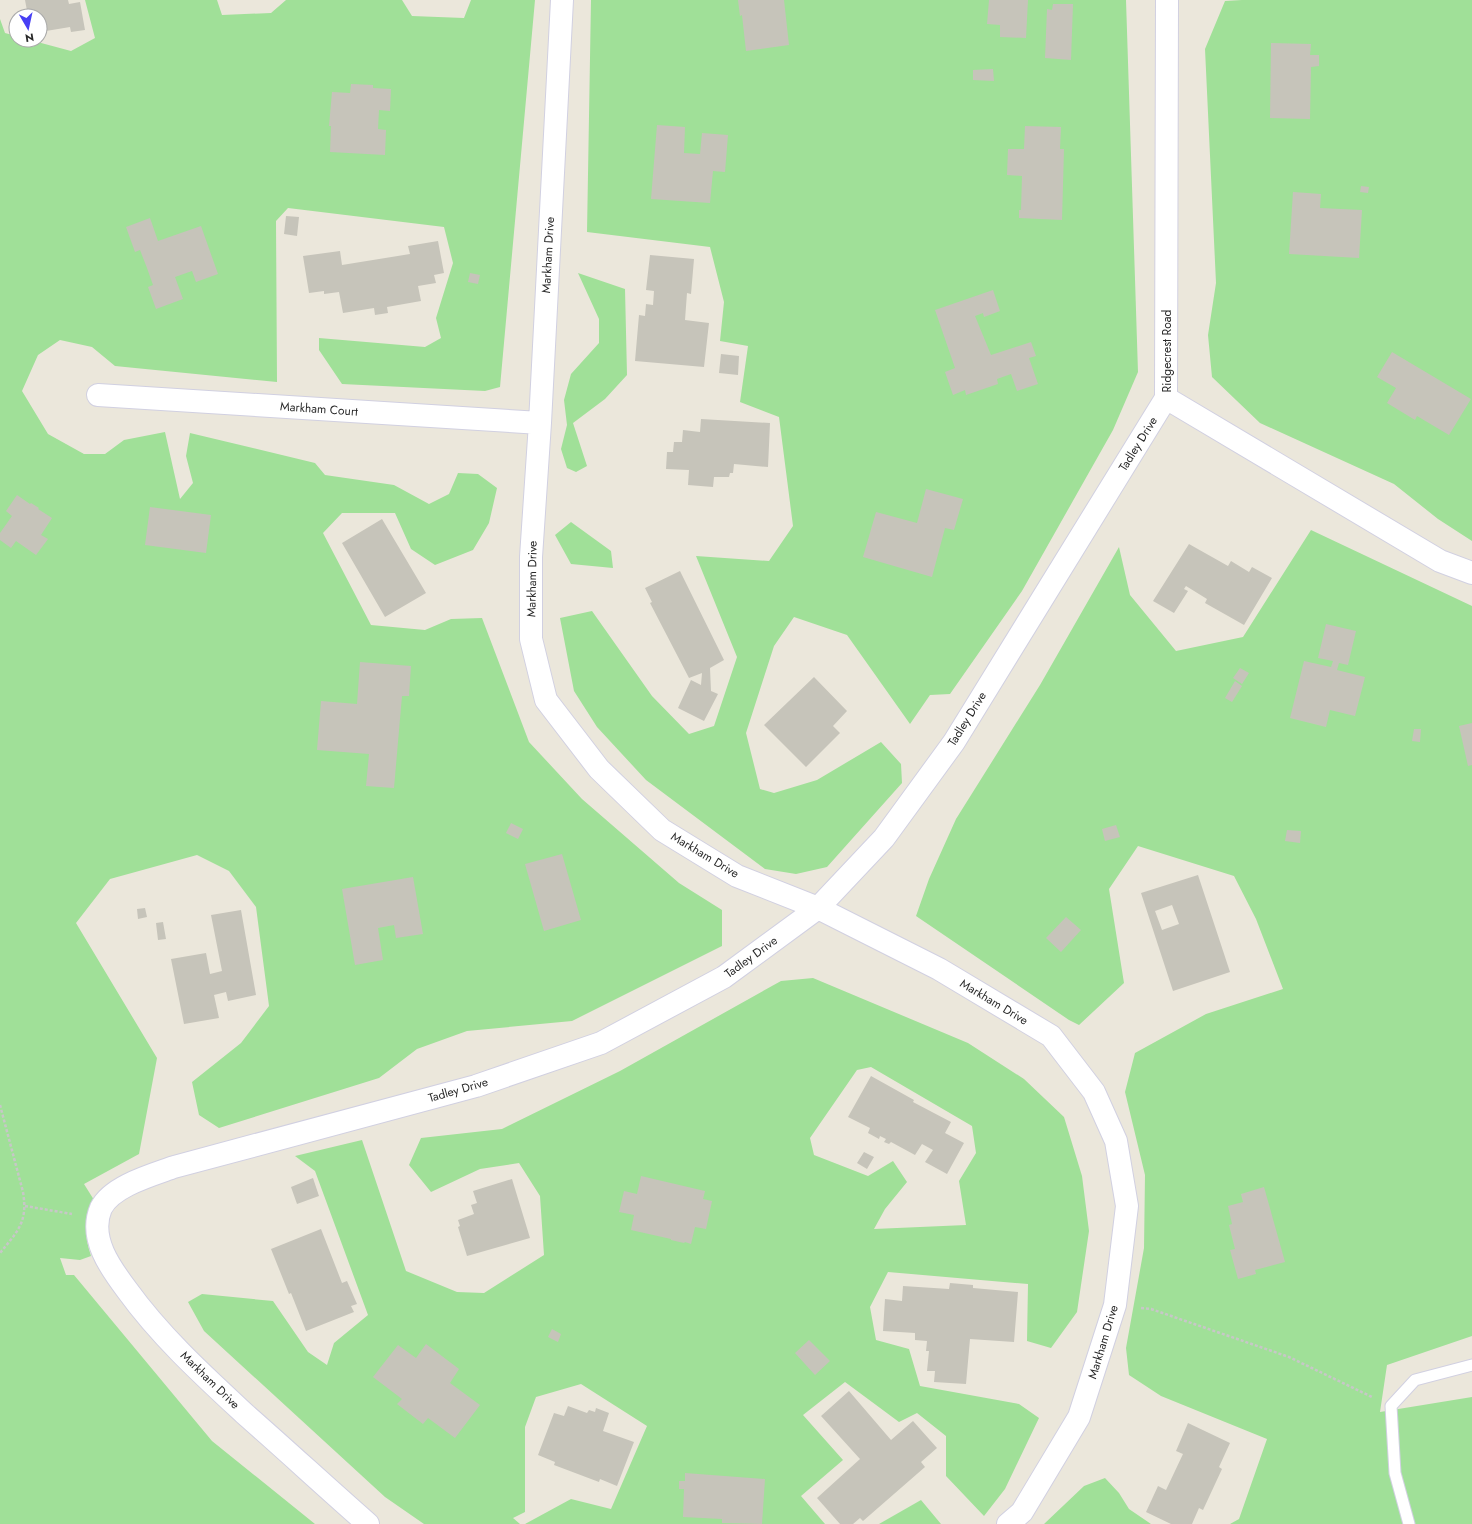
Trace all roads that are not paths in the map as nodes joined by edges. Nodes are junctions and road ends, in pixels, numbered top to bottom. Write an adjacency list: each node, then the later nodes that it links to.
1 (562, 0): 5 (street, Markham Drive)
2 (1168, 0): 4 (street, Ridgecrest Road)
3 (98, 395): 5 (street, Markham Court)
4 (1166, 398): 6 (street, Ridgecrest Road); 7 (street, Tadley Drive)
5 (540, 424): 7 (street, Markham Drive)
6 (1472, 573)
7 (818, 908): 8 (street, Tadley Drive); 11 (street, Markham Drive)
8 (100, 1212): 10 (street, Markham Drive)
9 (1472, 1365): 12 (lane)
10 (368, 1524)
11 (1008, 1524)
12 (1409, 1524)

